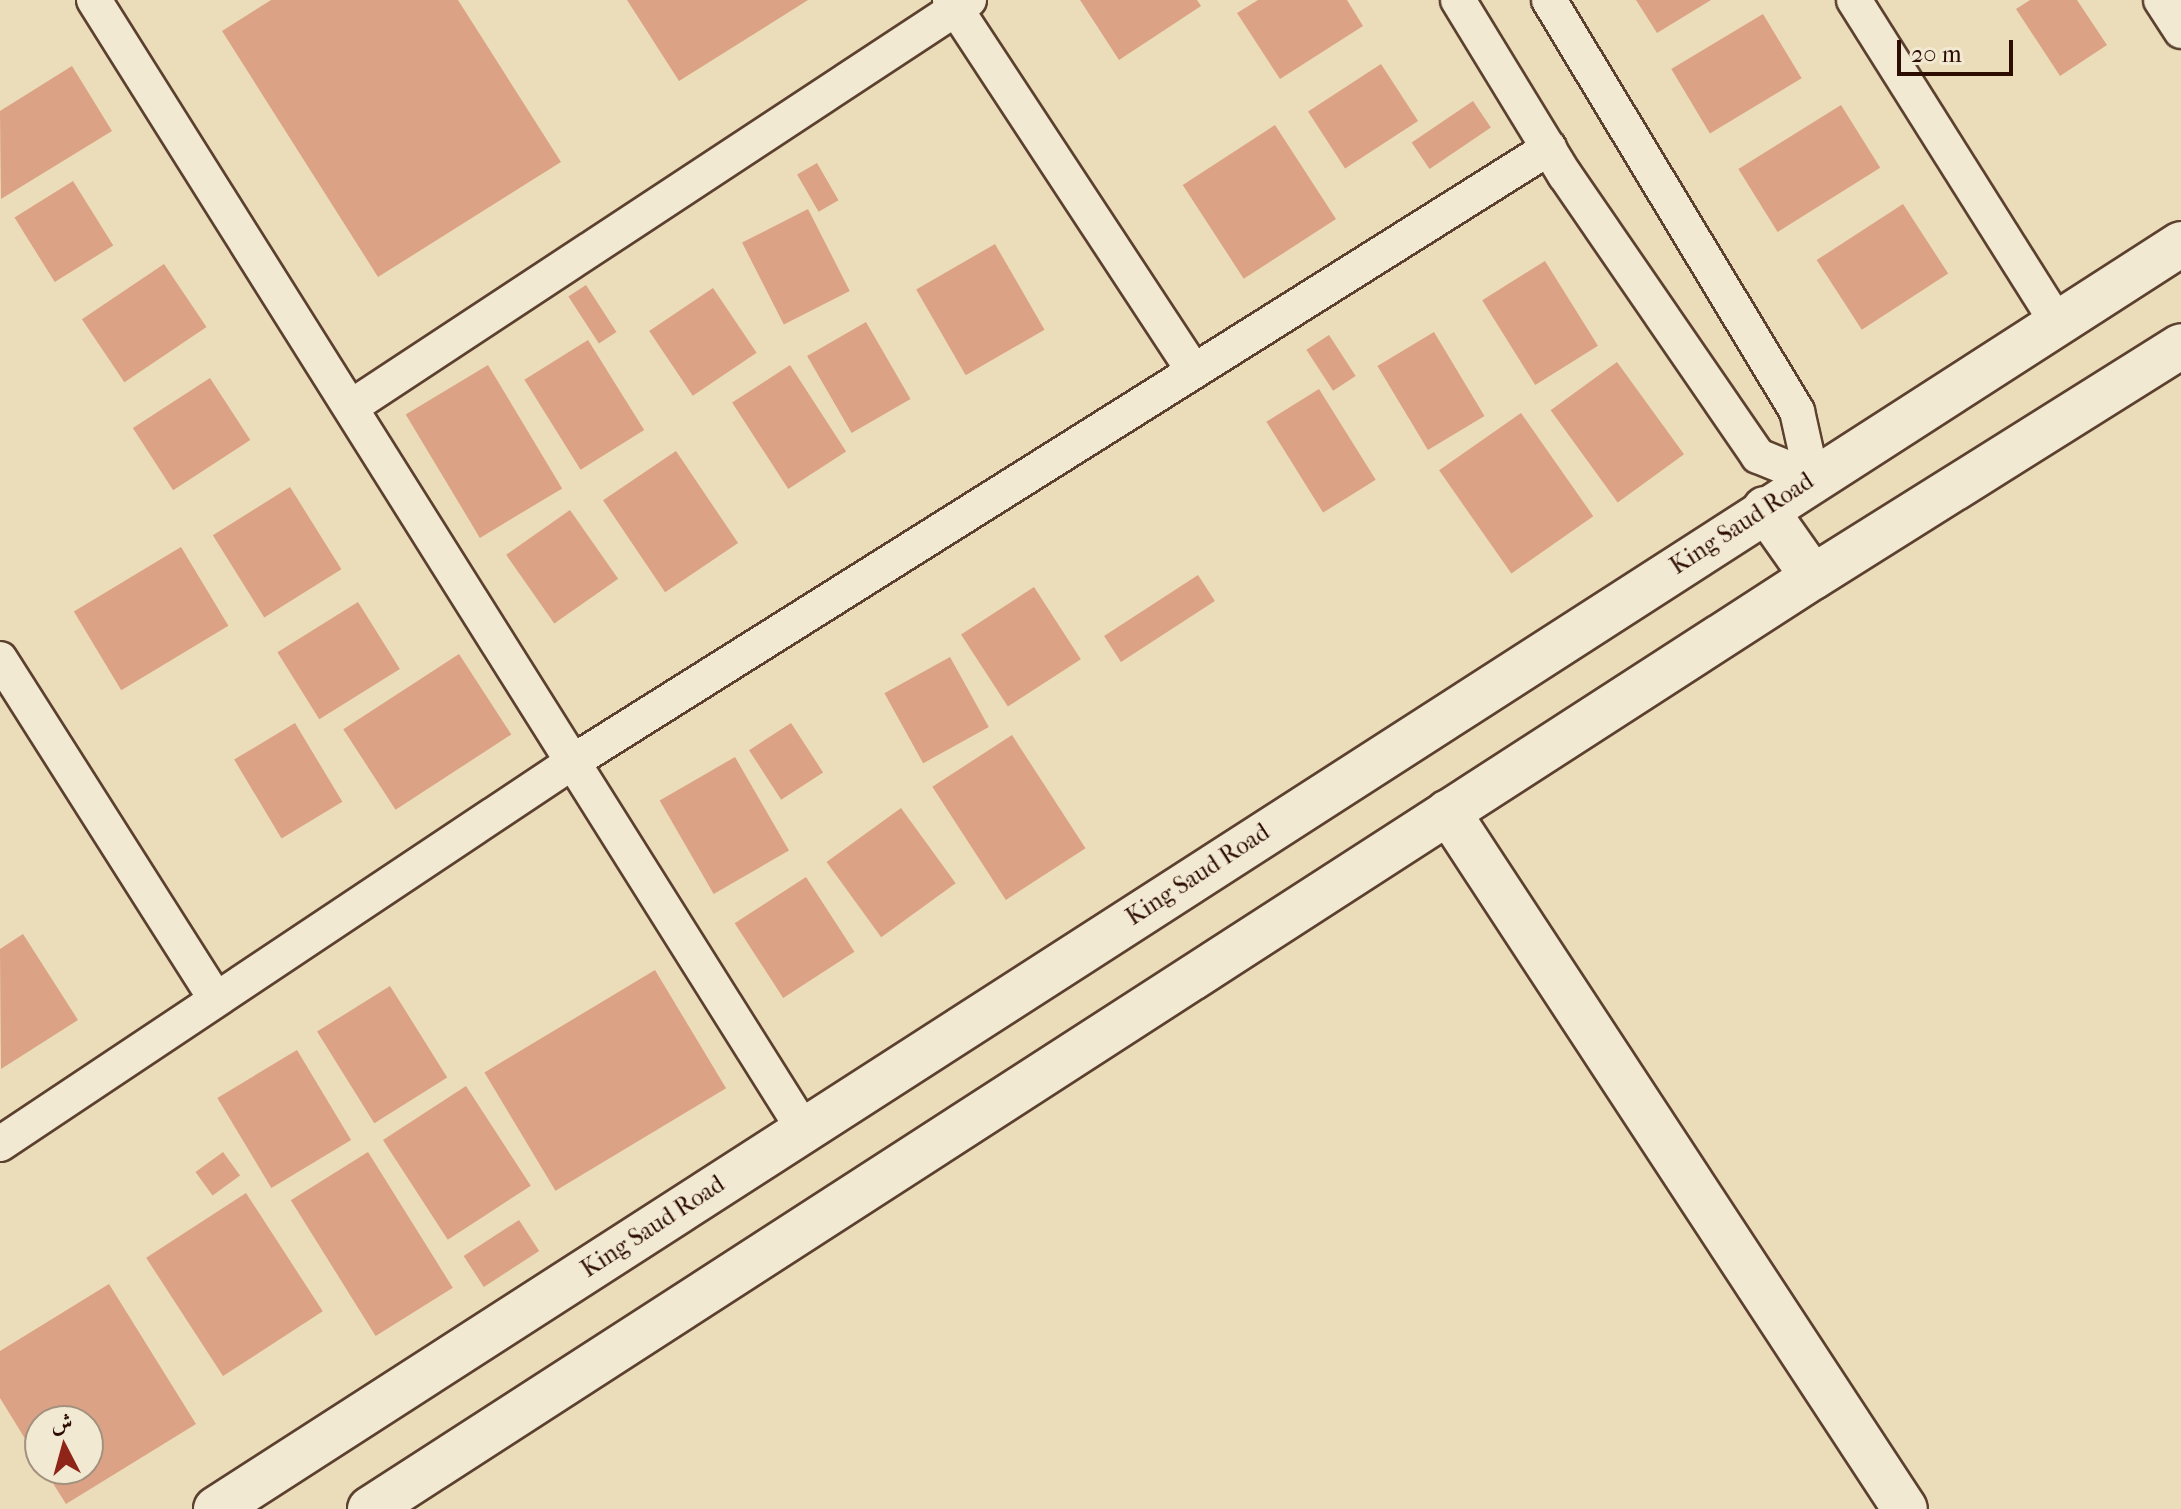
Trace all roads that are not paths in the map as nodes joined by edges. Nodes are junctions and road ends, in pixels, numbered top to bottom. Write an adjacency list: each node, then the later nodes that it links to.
1 (94, 0): 13 (street)
2 (1458, 0): 8 (street)
3 (1549, 0): 14 (street)
4 (1854, 0): 10 (street)
5 (2161, 0): 7 (street)
6 (958, 3): 12 (street); 13 (street)
7 (2181, 31)
8 (1549, 148): 12 (street); 14 (street)
9 (2181, 244): 10 (main road, King Saud Road)
10 (2056, 321): 14 (main road, King Saud Road)
11 (2181, 346): 16 (main road)
12 (1194, 371): 18 (street)
13 (351, 407): 18 (street)
14 (1812, 478): 15 (main road, King Saud Road)
15 (1765, 509): 16 (main road); 21 (main road, King Saud Road)
16 (1813, 577): 19 (main road)
17 (0, 659): 20 (street)
18 (574, 761): 20 (street); 21 (street)
19 (1448, 812): 24 (main road); 25 (main road)
20 (216, 999): 22 (street)
21 (804, 1130): 23 (main road, King Saud Road)
22 (0, 1144)
23 (216, 1509)
24 (370, 1509)
25 (1905, 1509)

